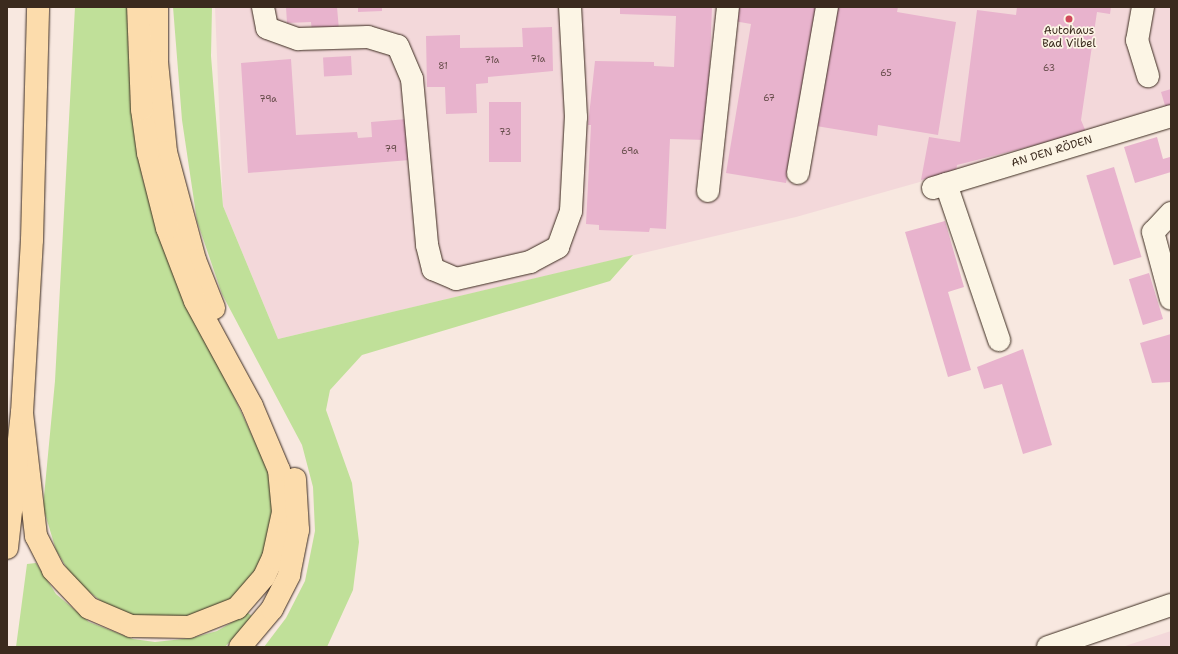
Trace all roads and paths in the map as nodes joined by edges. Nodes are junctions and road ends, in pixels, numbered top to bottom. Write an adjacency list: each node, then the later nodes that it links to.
1 (38, 7): 16 (highway)
2 (138, 7): 16 (highway)
3 (157, 7): 19 (highway)
4 (263, 7): 5 (street)
5 (570, 7)
6 (728, 7): 12 (street)
7 (827, 7): 11 (street)
8 (1143, 7): 9 (street)
9 (1148, 76)
10 (1171, 116): 15 (street, AN DEN RÖDEN)
11 (798, 173)
12 (708, 191)
13 (1171, 213): 14 (street)
14 (1171, 299)
15 (999, 340)
16 (22, 413): 17 (highway)
17 (7, 548)
18 (1171, 604): 20 (street)
19 (240, 647)
20 (1048, 647)

